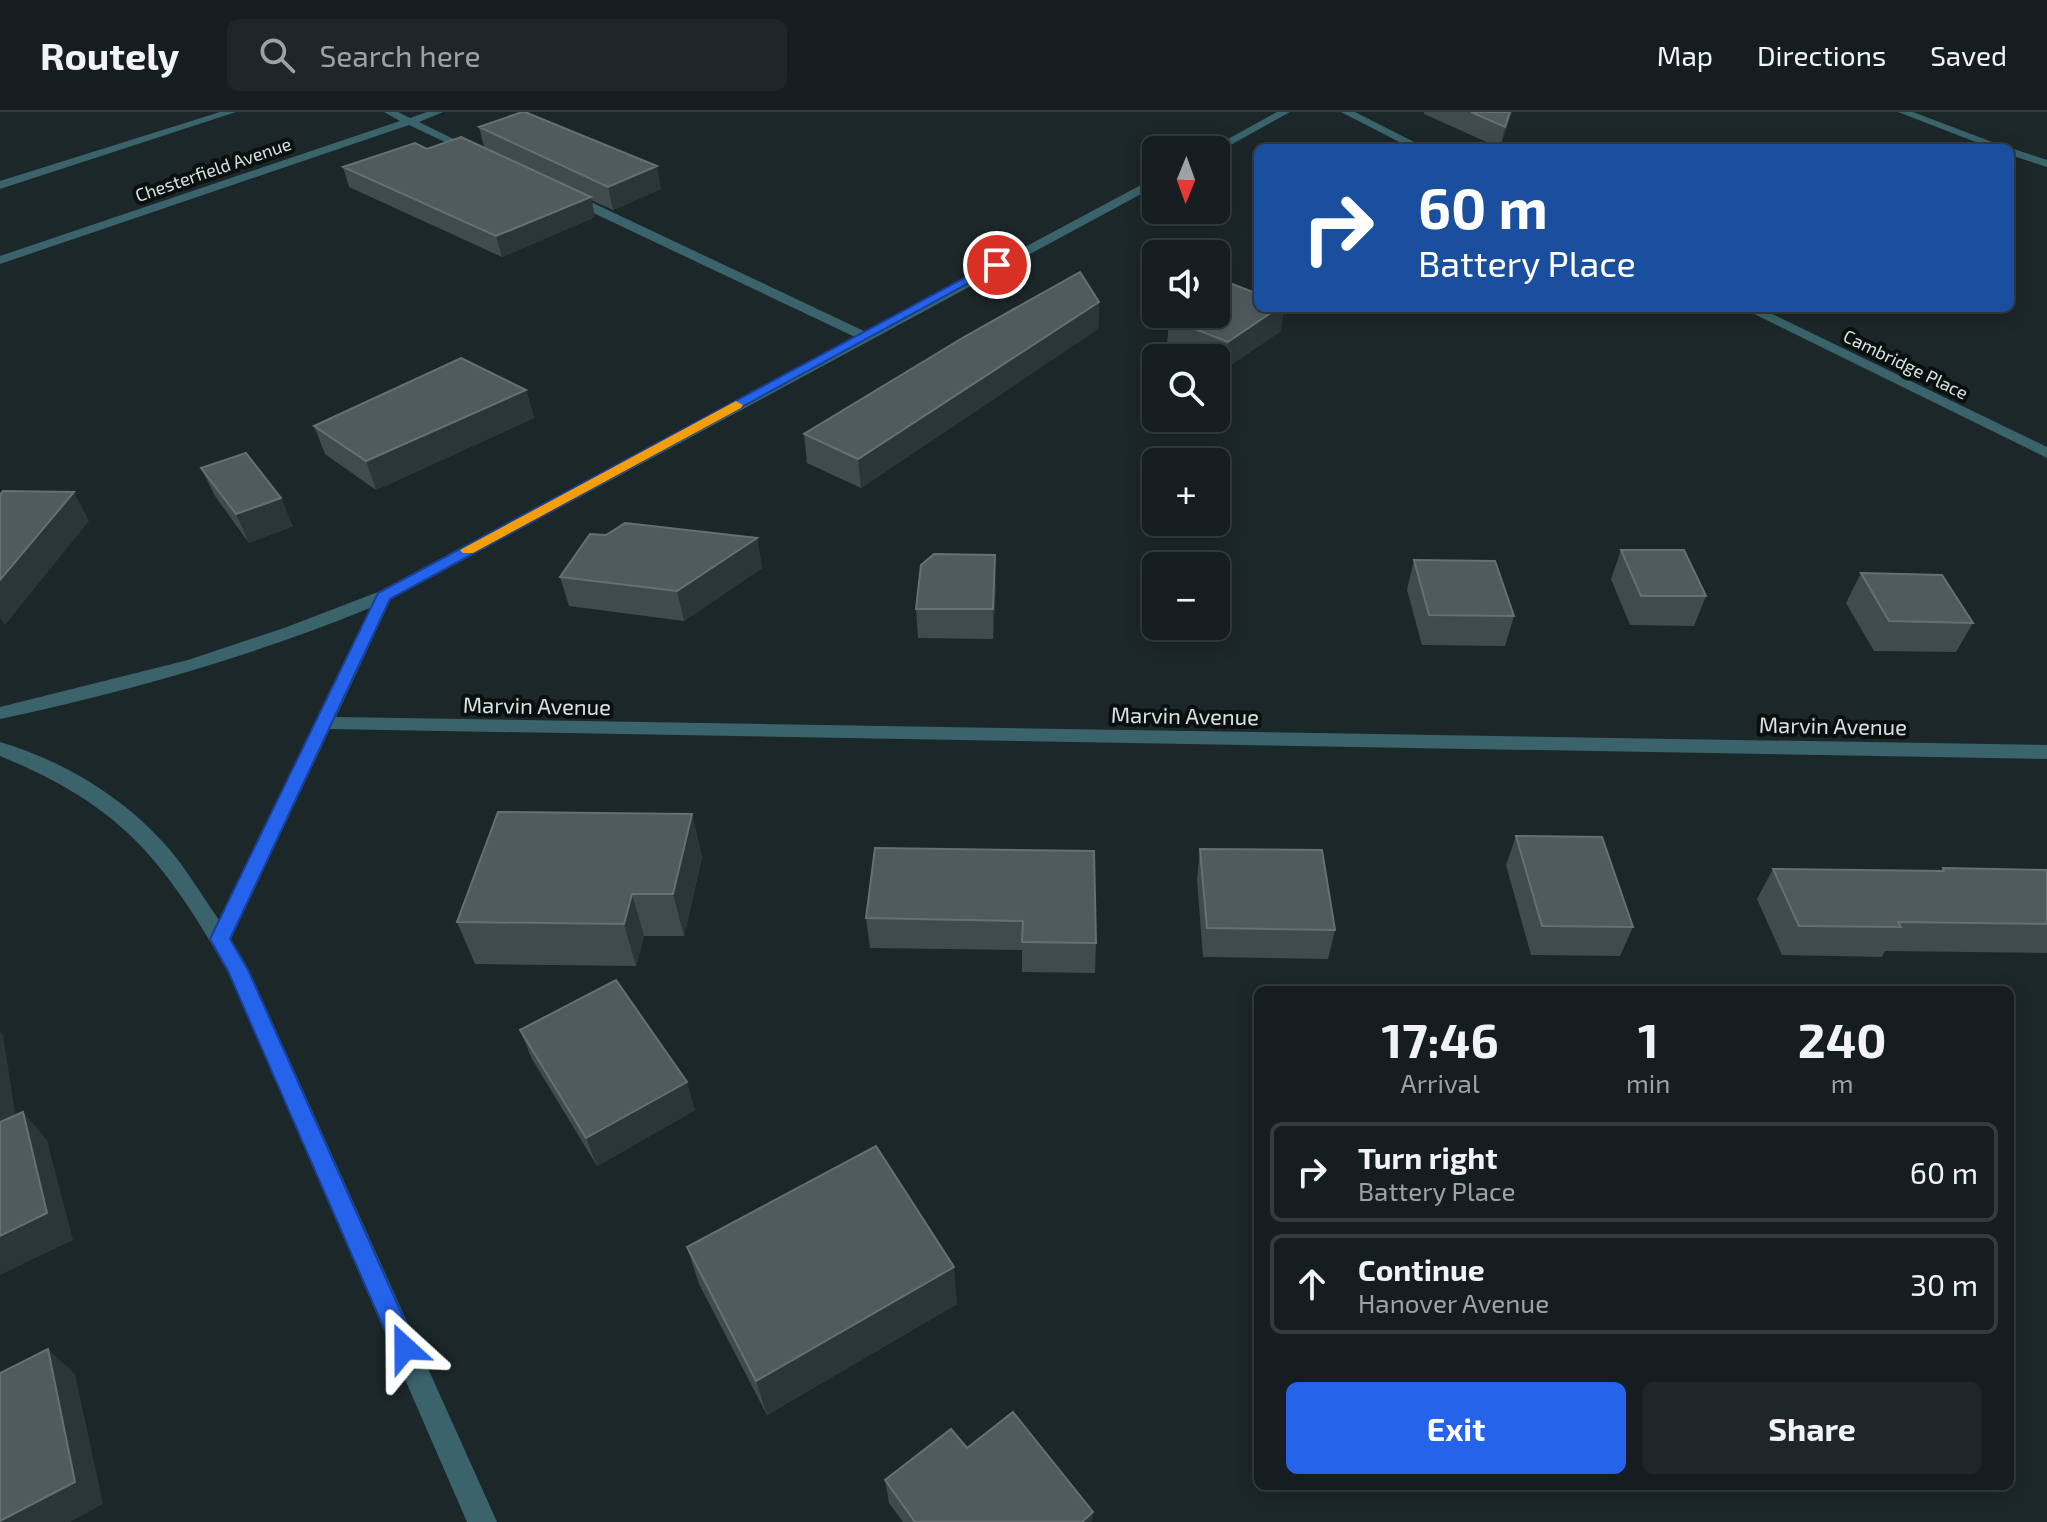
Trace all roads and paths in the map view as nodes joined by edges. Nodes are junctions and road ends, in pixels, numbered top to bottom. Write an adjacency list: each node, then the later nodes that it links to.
1 (231, 112): 14 (street)
2 (389, 112): 7 (street)
3 (438, 112): 7 (street, Chesterfield Avenue)
4 (1285, 112): 8 (street)
5 (1346, 112): 9 (street)
6 (1903, 112): 10 (street)
7 (409, 122): 12 (street); 17 (street, Chesterfield Avenue)
8 (1230, 141)
9 (1412, 144)
10 (1991, 144)
11 (2014, 152): 13 (street)
12 (490, 160)
13 (2047, 164)
14 (0, 185)
15 (1142, 188): 19 (street)
16 (562, 194): 19 (street)
17 (0, 260)
18 (1757, 312): 20 (street, Cambridge Place)
19 (864, 336): 21 (street)
20 (2047, 453)
21 (384, 596): 22 (street); 23 (street)
22 (0, 713)
23 (323, 723): 25 (street, Marvin Avenue); 26 (street)
24 (0, 749): 26 (street)
25 (2047, 752)
26 (220, 939): 27 (street)
27 (482, 1522)

